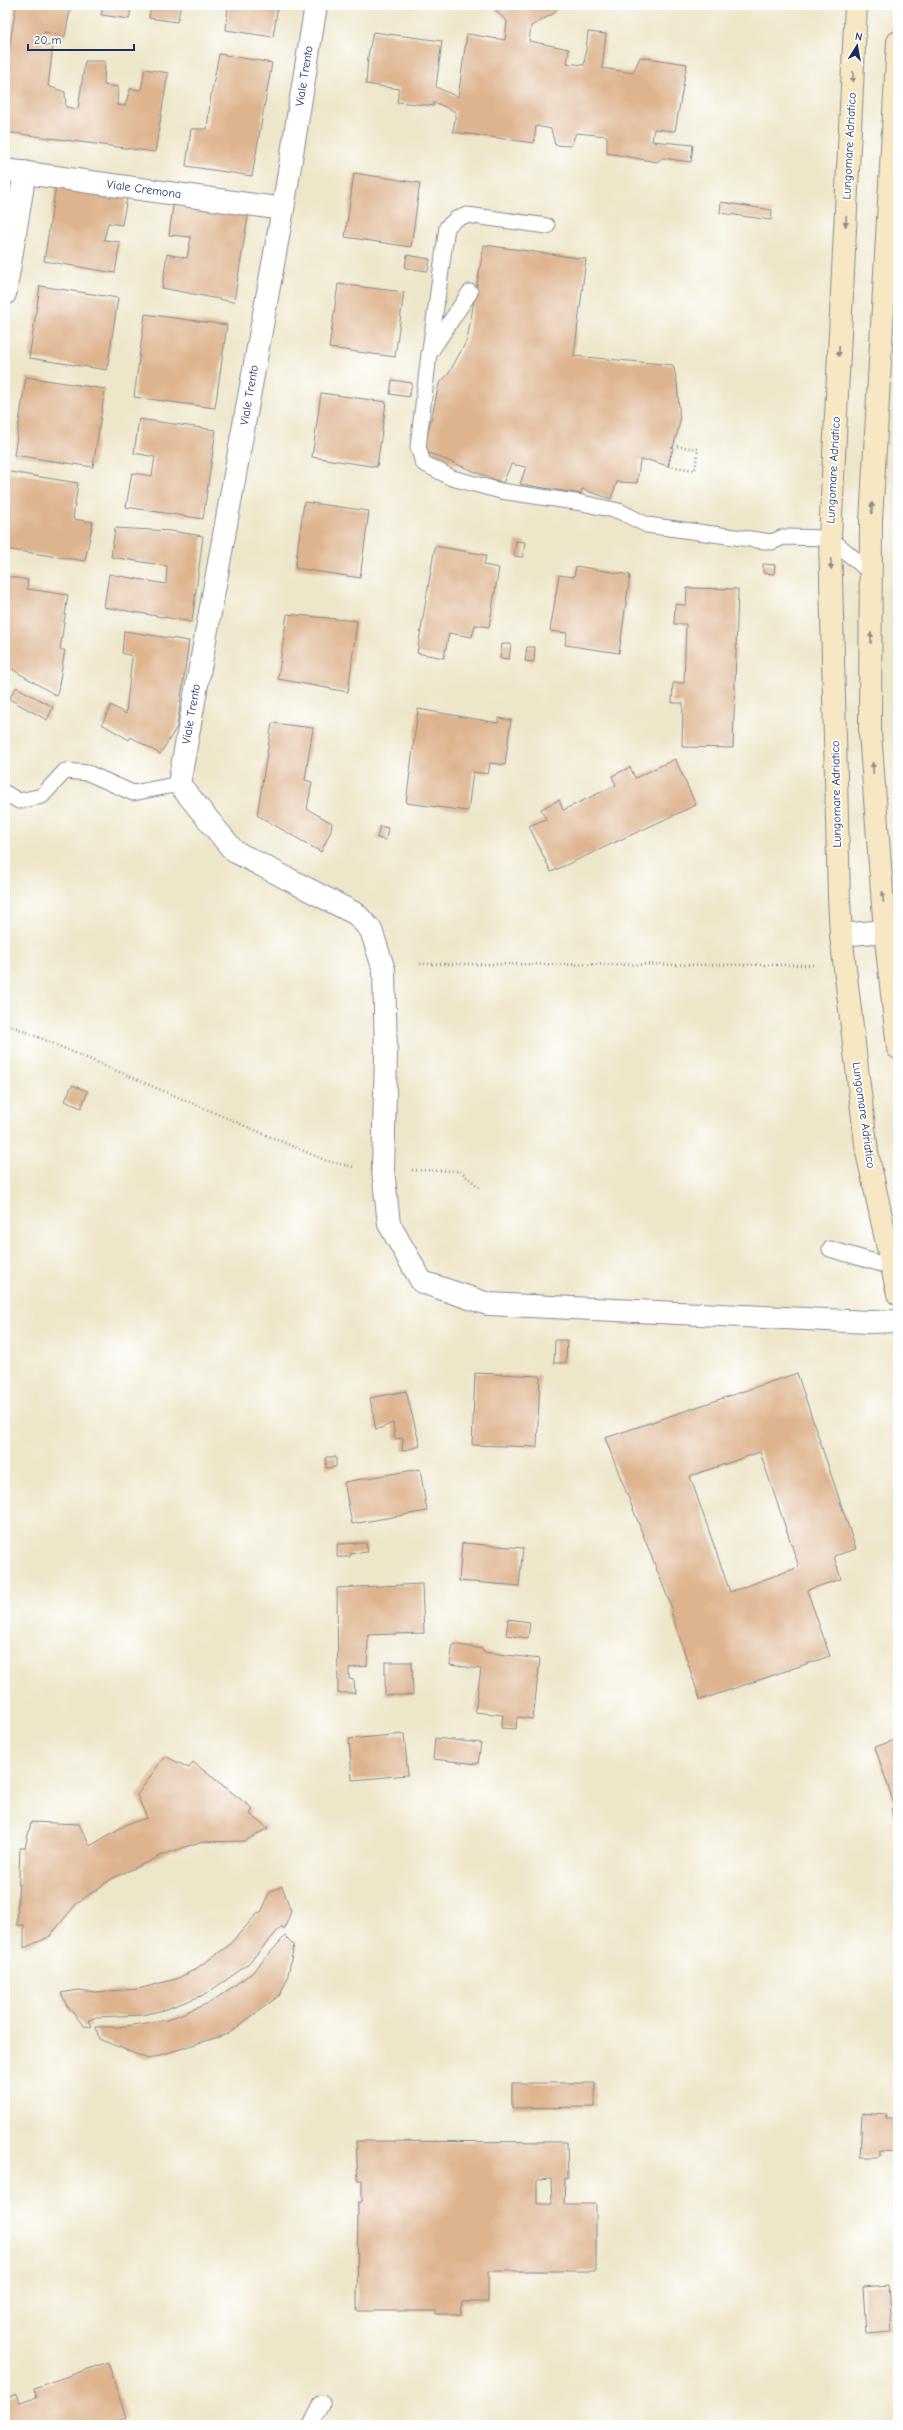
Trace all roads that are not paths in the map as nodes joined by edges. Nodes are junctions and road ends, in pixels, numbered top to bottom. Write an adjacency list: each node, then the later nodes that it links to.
1 (316, 5): 5 (street, Viale Trento)
2 (853, 11): 10 (street, Lungomare Adriatico, one-way to 10)
3 (898, 42): 11 (street, one-way to 3)
4 (15, 171): 5 (street, Viale Cremona); 8 (street)
5 (283, 209): 12 (street, Viale Trento)
6 (547, 226): 9 (lane)
7 (470, 292): 9 (lane)
8 (5, 294)
9 (429, 354): 10 (lane)
10 (830, 538): 11 (lane); 15 (street, Lungomare Adriatico, one-way to 15)
11 (871, 573): 14 (street, one-way to 11)
12 (178, 784): 13 (lane); 20 (street)
13 (5, 793)
14 (891, 933): 15 (street); 16 (street)
15 (841, 935): 18 (street, Lungomare Adriatico)
16 (898, 1048)
17 (830, 1249): 18 (lane)
18 (892, 1267): 19 (street, Lungomare Adriatico)
19 (898, 1294)
20 (898, 1321)
21 (322, 2403): 22 (lane)
22 (310, 2425)

